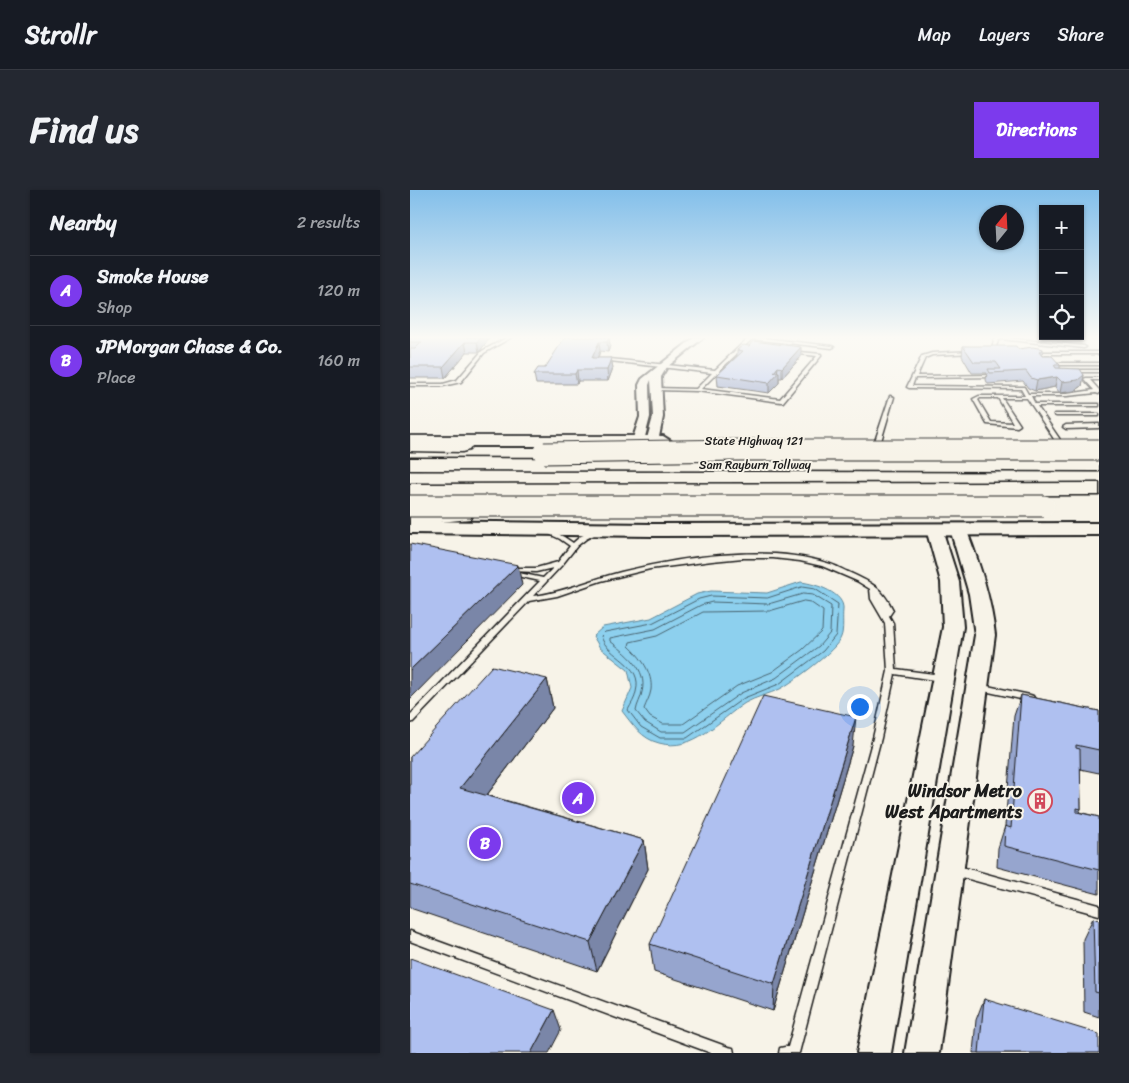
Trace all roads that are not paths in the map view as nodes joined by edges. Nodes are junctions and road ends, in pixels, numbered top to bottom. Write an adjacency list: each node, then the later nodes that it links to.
1 (462, 377): 9 (lane)
2 (651, 377): 25 (street)
3 (656, 377): 11 (street)
4 (712, 377): 12 (lane)
5 (801, 377): 12 (lane)
6 (914, 377): 10 (lane)
7 (1099, 379): 13 (lane)
8 (1017, 381): 10 (lane)
9 (410, 386)
10 (1022, 388): 14 (lane)
11 (656, 389): 12 (lane); 25 (street)
12 (698, 390)
13 (1097, 390): 14 (lane)
14 (1028, 396): 16 (lane); 18 (lane)
15 (892, 397): 26 (lane)
16 (999, 397): 16 (lane)
17 (1099, 404): 18 (lane)
18 (1034, 405): 22 (lane)
19 (1056, 415): 20 (lane)
20 (1099, 415)
21 (1099, 426): 22 (lane)
22 (1062, 434): 24 (main road, State Highway 121); 26 (main road, State Highway 121)
23 (410, 440): 25 (main road, State Highway 121)
24 (1099, 440)
25 (645, 441): 26 (main road, State Highway 121)
26 (878, 441)
27 (410, 445): 31 (highway)
28 (1099, 450): 29 (highway, bridge)
29 (410, 455)
30 (410, 464): 31 (highway, Sam Rayburn Tollway)
31 (1008, 466): 32 (highway, Sam Rayburn Tollway)
32 (1099, 466)
33 (968, 489): 34 (highway, Sam Rayburn Tollway); 35 (highway, Sam Rayburn Tollway); 38 (highway)
34 (1099, 489)
35 (410, 490)
36 (410, 506): 37 (highway, bridge)
37 (1099, 506)
38 (410, 518)
39 (410, 527): 40 (main road)
40 (536, 528): 41 (main road); 45 (lane)
41 (605, 529): 42 (main road); 45 (lane)
42 (934, 529): 43 (main road); 50 (street)
43 (958, 529): 44 (main road); 51 (street)
44 (1099, 529)
45 (572, 545): 46 (lane)
46 (560, 564): 47 (lane); 47 (lane)
47 (544, 580): 48 (lane)
48 (526, 599): 49 (lane); 53 (lane)
49 (892, 672): 50 (lane); 58 (lane)
50 (943, 679): 51 (street); 59 (street)
51 (976, 687): 52 (lane); 54 (street)
52 (1041, 701)
53 (410, 720)
54 (950, 869): 55 (lane); 60 (street)
55 (1099, 910)
56 (410, 936): 57 (lane)
57 (728, 1053)
58 (793, 1053)
59 (874, 1053)
60 (922, 1053)

